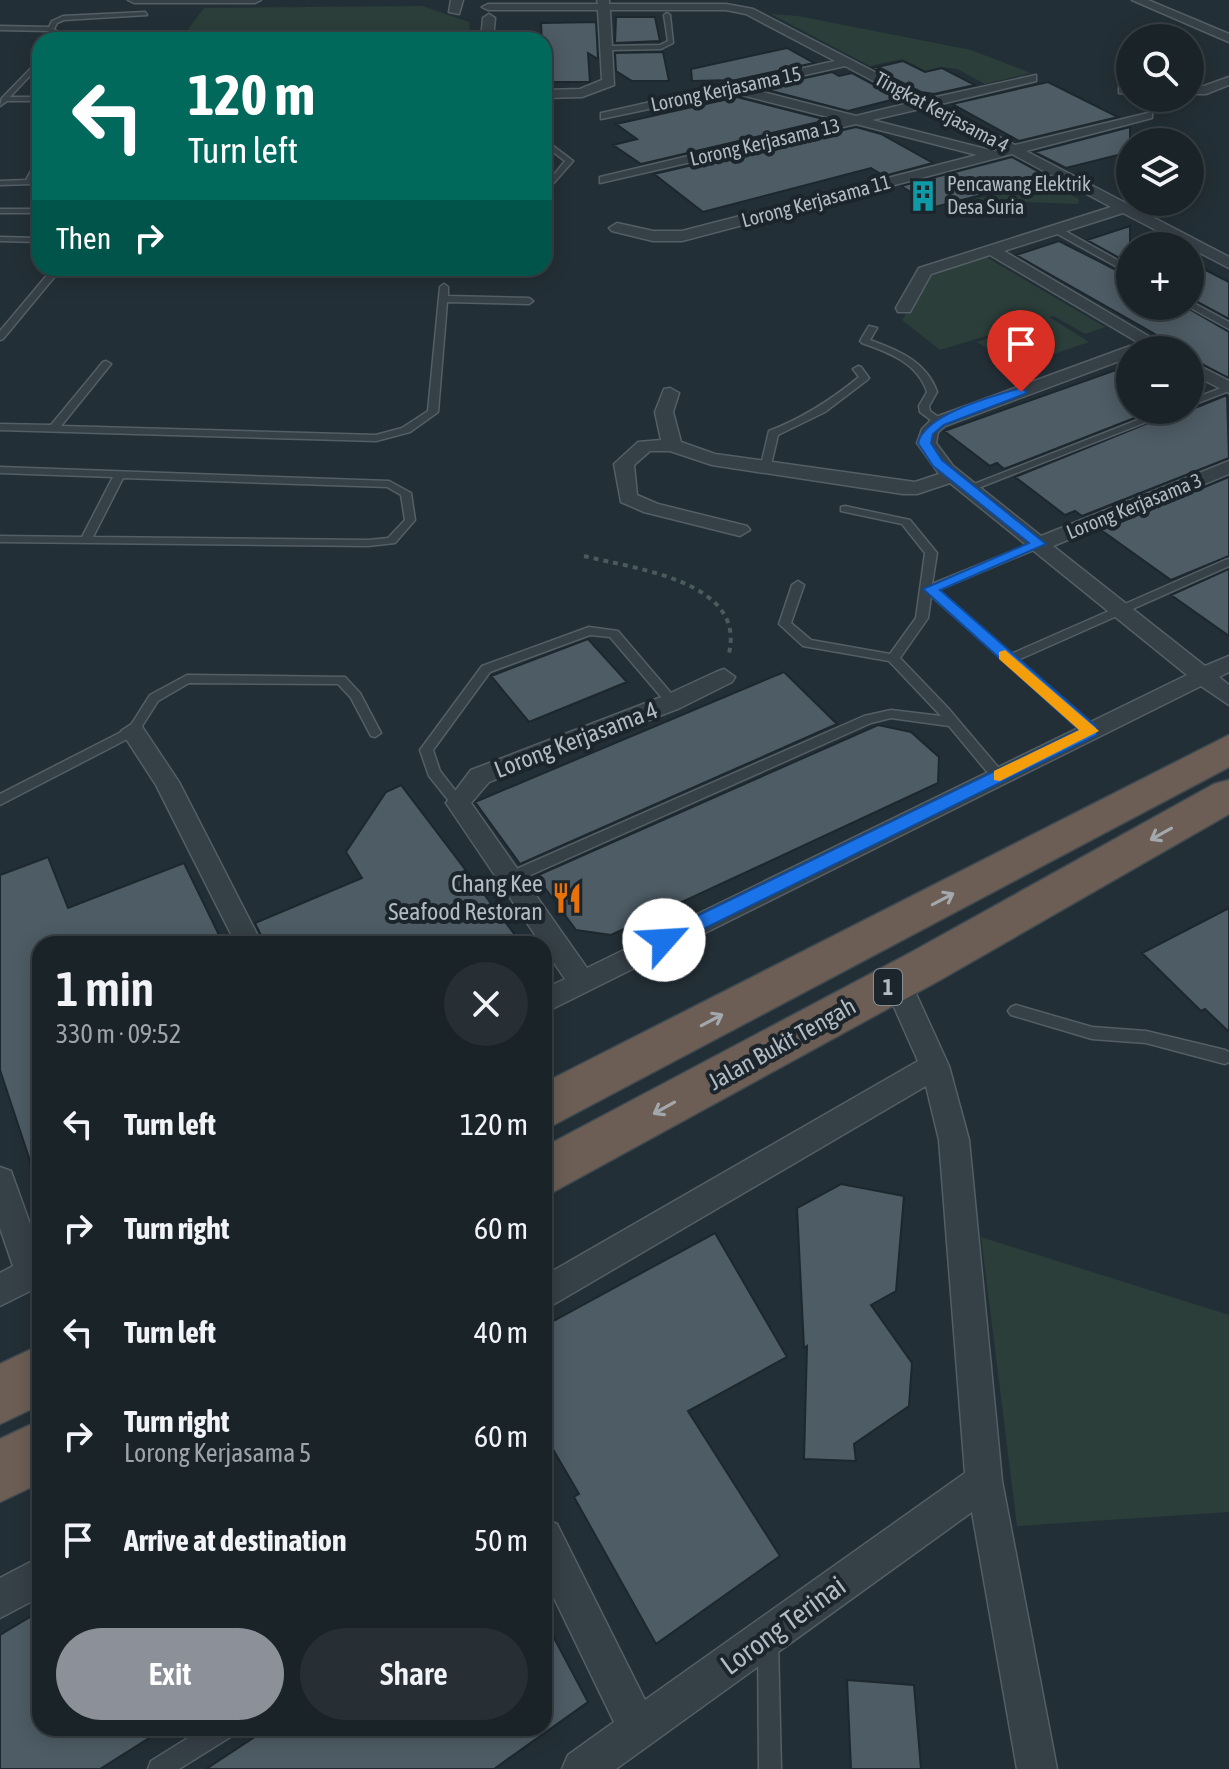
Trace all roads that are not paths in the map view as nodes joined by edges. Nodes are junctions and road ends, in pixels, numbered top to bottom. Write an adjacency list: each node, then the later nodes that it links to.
1 (134, 0): 4 (street)
2 (255, 0): 4 (street)
3 (1138, 0): 12 (street)
4 (179, 1)
5 (604, 4): 11 (street); 13 (street); 14 (street, Tingkat Kerjasama 4)
6 (145, 14): 9 (lane)
7 (667, 15): 13 (lane)
8 (0, 28): 9 (lane)
9 (51, 29): 10 (lane)
10 (54, 32)
11 (487, 32)
12 (1229, 38)
13 (608, 48): 20 (street)
14 (847, 62): 18 (street, Lorong Kerjasama 15); 23 (street, Tingkat Kerjasama 4)
15 (32, 69): 22 (lane)
16 (1032, 78): 23 (street, Lorong Kerjasama 13)
17 (1229, 81): 19 (street)
18 (730, 88): 25 (street, Lorong Kerjasama 15); 26 (street)
19 (1204, 90)
20 (552, 94)
21 (32, 100): 22 (lane)
22 (2, 102)
23 (925, 104): 26 (street, Lorong Kerjasama 13); 28 (street, Tingkat Kerjasama 4)
24 (1147, 115): 28 (street, Lorong Kerjasama 11)
25 (606, 116)
26 (854, 120): 29 (street); 31 (street, Lorong Kerjasama 13)
27 (552, 147): 33 (lane)
28 (1014, 150): 29 (street, Lorong Kerjasama 11); 35 (street, Tingkat Kerjasama 4)
29 (993, 155): 40 (street, Lorong Kerjasama 11)
30 (32, 177): 32 (lane)
31 (605, 180)
32 (29, 182): 34 (lane)
33 (552, 182)
34 (0, 183)
35 (1116, 204)
36 (1116, 210): 41 (street)
37 (0, 211): 38 (lane)
38 (32, 211)
39 (1139, 216): 46 (street, Tingkat Kerjasama 4)
40 (617, 228)
41 (1055, 229): 44 (street); 45 (lane)
42 (0, 239): 43 (lane)
43 (32, 240)
44 (990, 249): 51 (street); 55 (street)
45 (1116, 263)
46 (1229, 263)
47 (51, 276): 56 (lane)
48 (444, 287): 49 (lane)
49 (443, 299): 50 (lane); 66 (lane)
50 (529, 301)
51 (904, 308)
52 (1204, 312): 53 (lane)
53 (1229, 326)
54 (872, 328): 67 (lane)
55 (1138, 336)
56 (0, 337)
57 (1116, 357): 67 (street)
58 (106, 364): 66 (lane)
59 (858, 369): 69 (lane)
60 (1204, 374): 61 (street)
61 (1229, 388): 63 (lane)
62 (670, 393): 68 (street)
63 (1204, 398)
64 (1131, 424): 73 (lane)
65 (0, 427): 66 (lane)
66 (54, 428)
67 (933, 428): 73 (street)
68 (672, 445): 69 (street); 75 (street)
69 (766, 465): 73 (street)
70 (1229, 467): 78 (street, Lorong Kerjasama 3)
71 (0, 470): 72 (lane)
72 (119, 475): 77 (lane); 77 (lane)
73 (961, 482): 78 (street)
74 (845, 509): 82 (lane)
75 (740, 530)
76 (0, 539): 77 (lane)
77 (86, 540)
78 (1039, 544): 81 (street); 83 (lane)
79 (1229, 562): 81 (lane)
80 (798, 585): 82 (lane)
81 (1123, 611): 83 (lane); 85 (street)
82 (893, 658): 89 (lane)
83 (1009, 659): 91 (lane)
84 (1229, 663): 85 (street)
85 (1203, 676): 87 (street); 91 (street)
86 (724, 677): 88 (street, Lorong Kerjasama 4)
87 (1229, 697)
88 (672, 702): 97 (street, Lorong Kerjasama 4); 97 (lane)
89 (953, 722): 94 (lane); 98 (lane)
90 (133, 731): 92 (lane); 96 (lane); 99 (street)
91 (1091, 731): 94 (street)
92 (375, 733)
93 (1229, 749): 108 (highway, 1, one-way to 93)
94 (998, 776): 102 (street)
95 (1229, 795): 103 (highway, Jalan Bukit Tengah / 1, one-way to 103)
96 (0, 800)
97 (458, 803): 98 (street)
98 (510, 878): 100 (street)
99 (245, 936)
100 (550, 936)
101 (552, 939): 102 (street)
102 (581, 981): 104 (street)
103 (897, 982): 107 (street); 109 (highway, Jalan Bukit Tengah / 1, one-way to 109)
104 (552, 997)
105 (1016, 1011): 106 (lane)
106 (1225, 1057)
107 (935, 1066): 113 (street); 119 (street)
108 (552, 1104)
109 (552, 1169)
110 (0, 1181): 111 (street)
111 (32, 1261)
112 (32, 1273): 114 (street)
113 (552, 1289)
114 (0, 1290)
115 (32, 1378): 116 (highway)
116 (0, 1395)
117 (32, 1454): 118 (highway)
118 (0, 1472)
119 (984, 1481): 123 (street, Lorong Terinai); 129 (street)
120 (552, 1553): 124 (street)
121 (32, 1581): 122 (street)
122 (0, 1599)
123 (768, 1636): 124 (street, Lorong Terinai); 128 (lane)
124 (638, 1729): 127 (street, Lorong Terinai)
125 (211, 1736): 126 (lane)
126 (159, 1769)
127 (582, 1769)
128 (770, 1769)
129 (1037, 1769)

